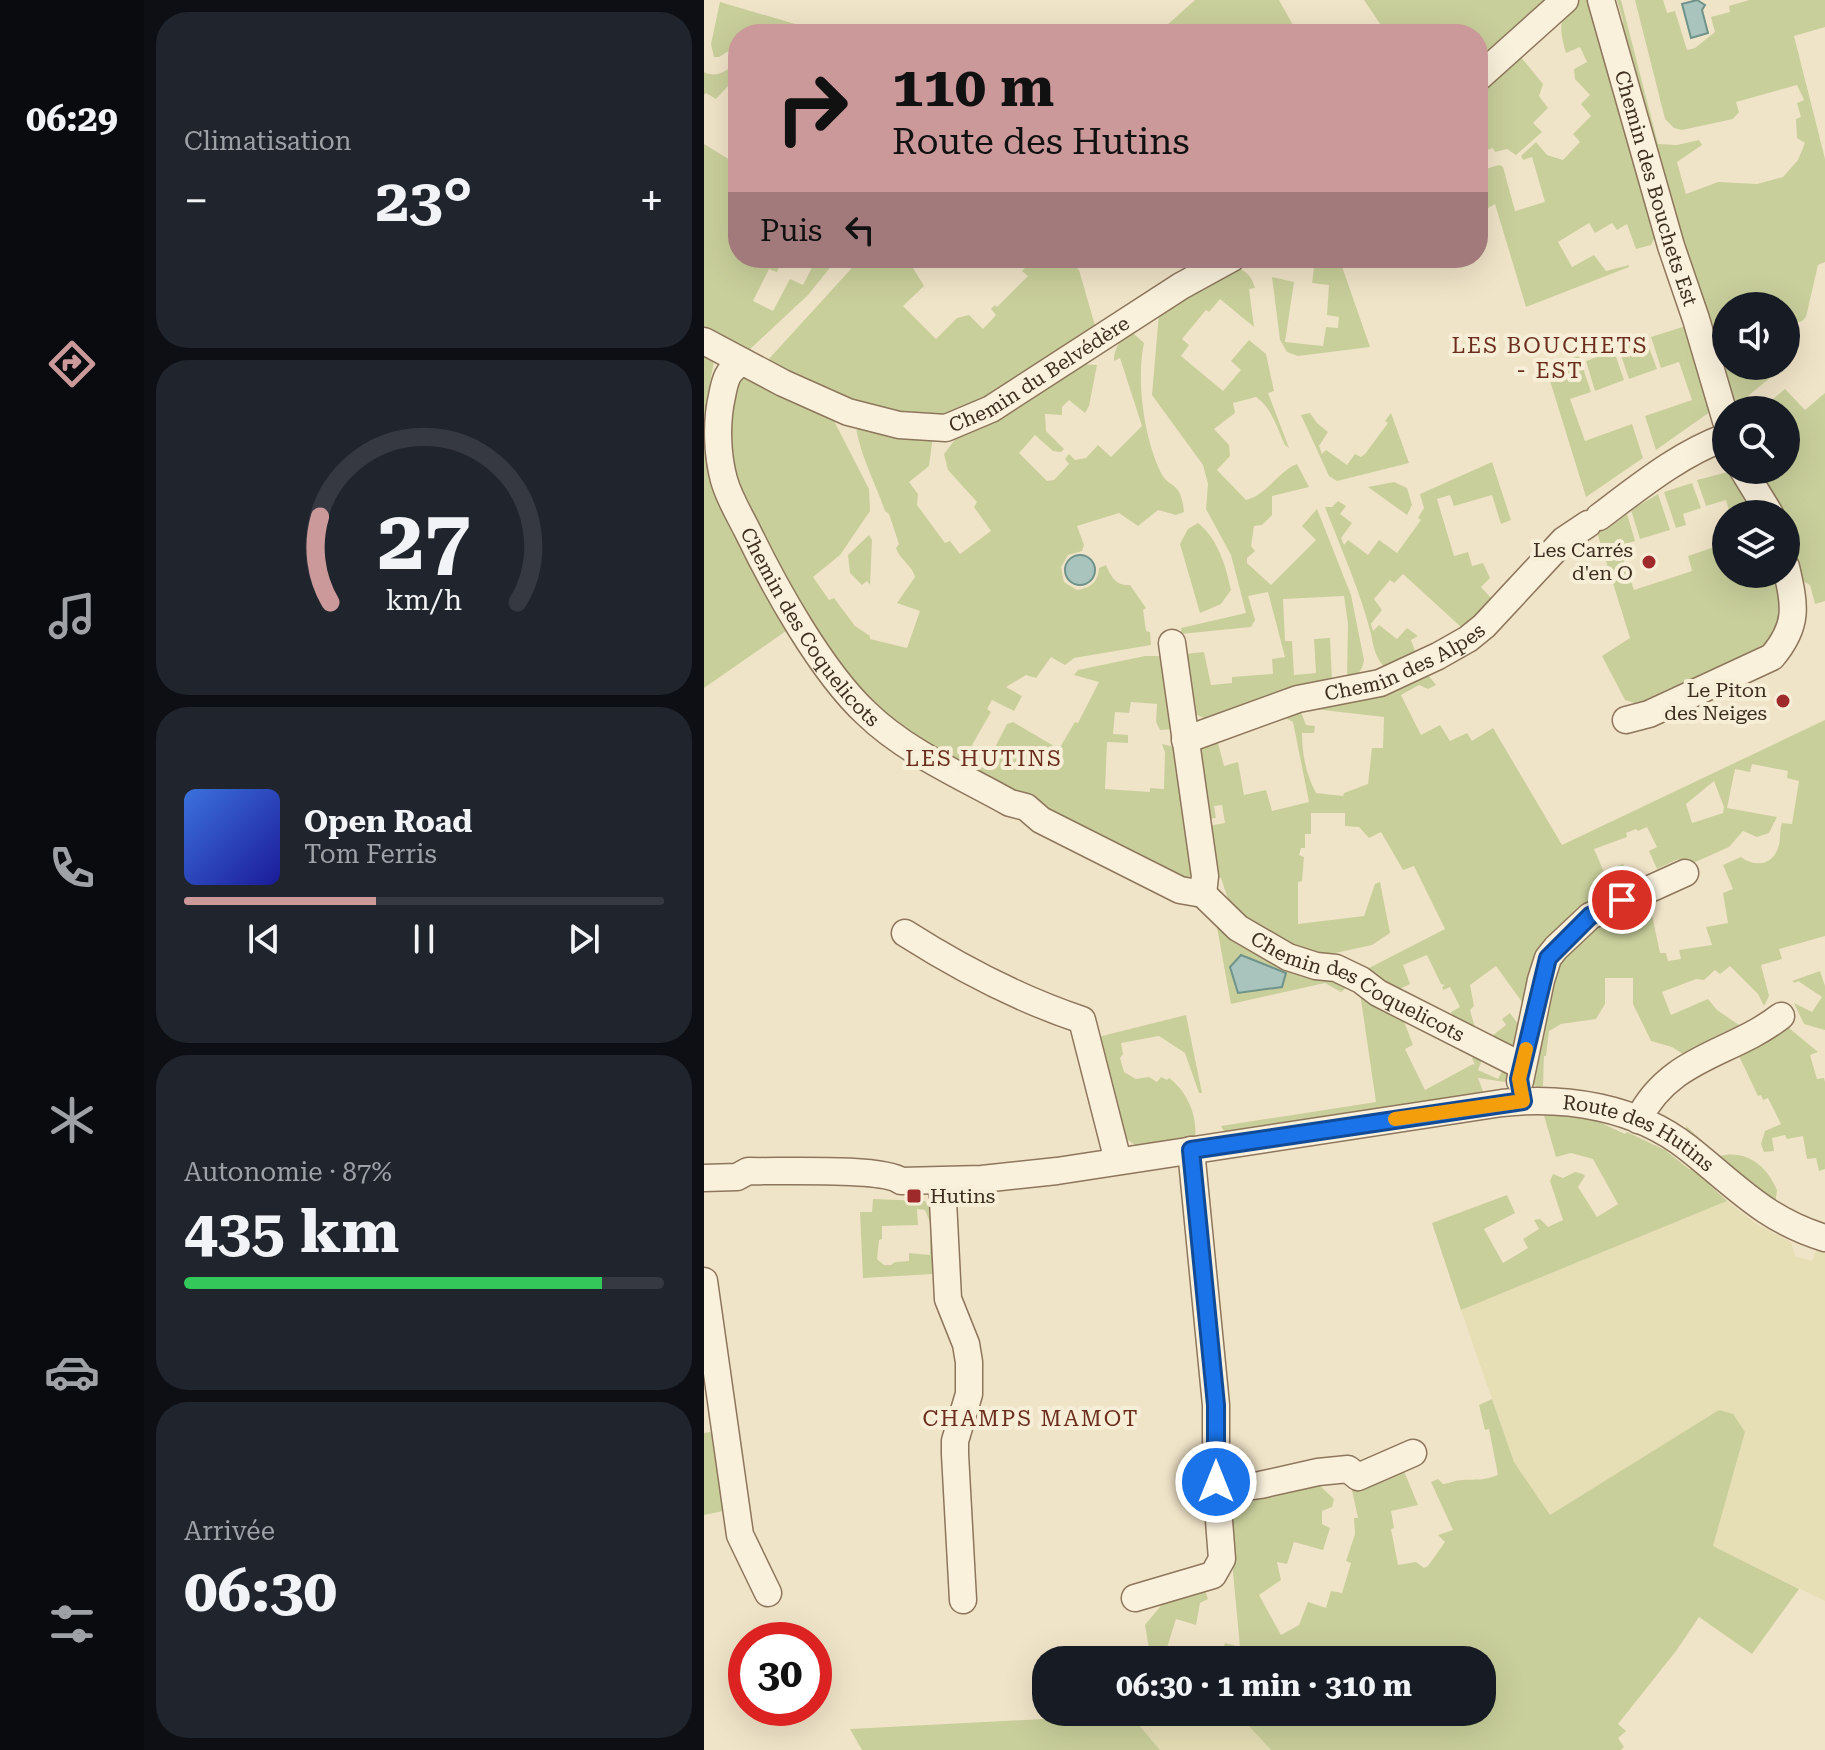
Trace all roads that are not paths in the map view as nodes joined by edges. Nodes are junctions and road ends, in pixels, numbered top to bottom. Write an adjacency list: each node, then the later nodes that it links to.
1 (1565, 0): 3 (street)
2 (1601, 0): 7 (street, Chemin des Bouchets Est)
3 (1488, 69)
4 (1214, 268): 6 (street, Chemin du Belvédère)
5 (704, 341): 6 (street, Chemin du Belvédère)
6 (743, 362): 14 (street, Chemin des Coquelicots)
7 (1719, 396)
8 (1712, 442): 12 (street, Chemin des Alpes)
9 (1790, 588): 11 (street)
10 (1172, 643): 12 (street)
11 (1626, 720)
12 (1185, 740): 14 (street)
13 (1685, 873): 17 (street)
14 (1203, 894): 17 (street, Chemin des Coquelicots)
15 (905, 933): 21 (street)
16 (1781, 1016): 19 (street)
17 (1522, 1066): 18 (street)
18 (1523, 1101): 19 (street, Route des Hutins); 20 (street, Route des Hutins)
19 (1638, 1120): 24 (street, Route des Hutins)
20 (1191, 1150): 21 (street, Route des Hutins); 27 (street)
21 (1118, 1161): 23 (street, Route des Hutins)
22 (704, 1178): 23 (street, Route des Hutins)
23 (942, 1181): 30 (street)
24 (1825, 1238)
25 (704, 1281): 28 (street)
26 (1413, 1453): 27 (street)
27 (1216, 1482): 29 (street)
28 (768, 1593)
29 (1135, 1598)
30 (963, 1600)

